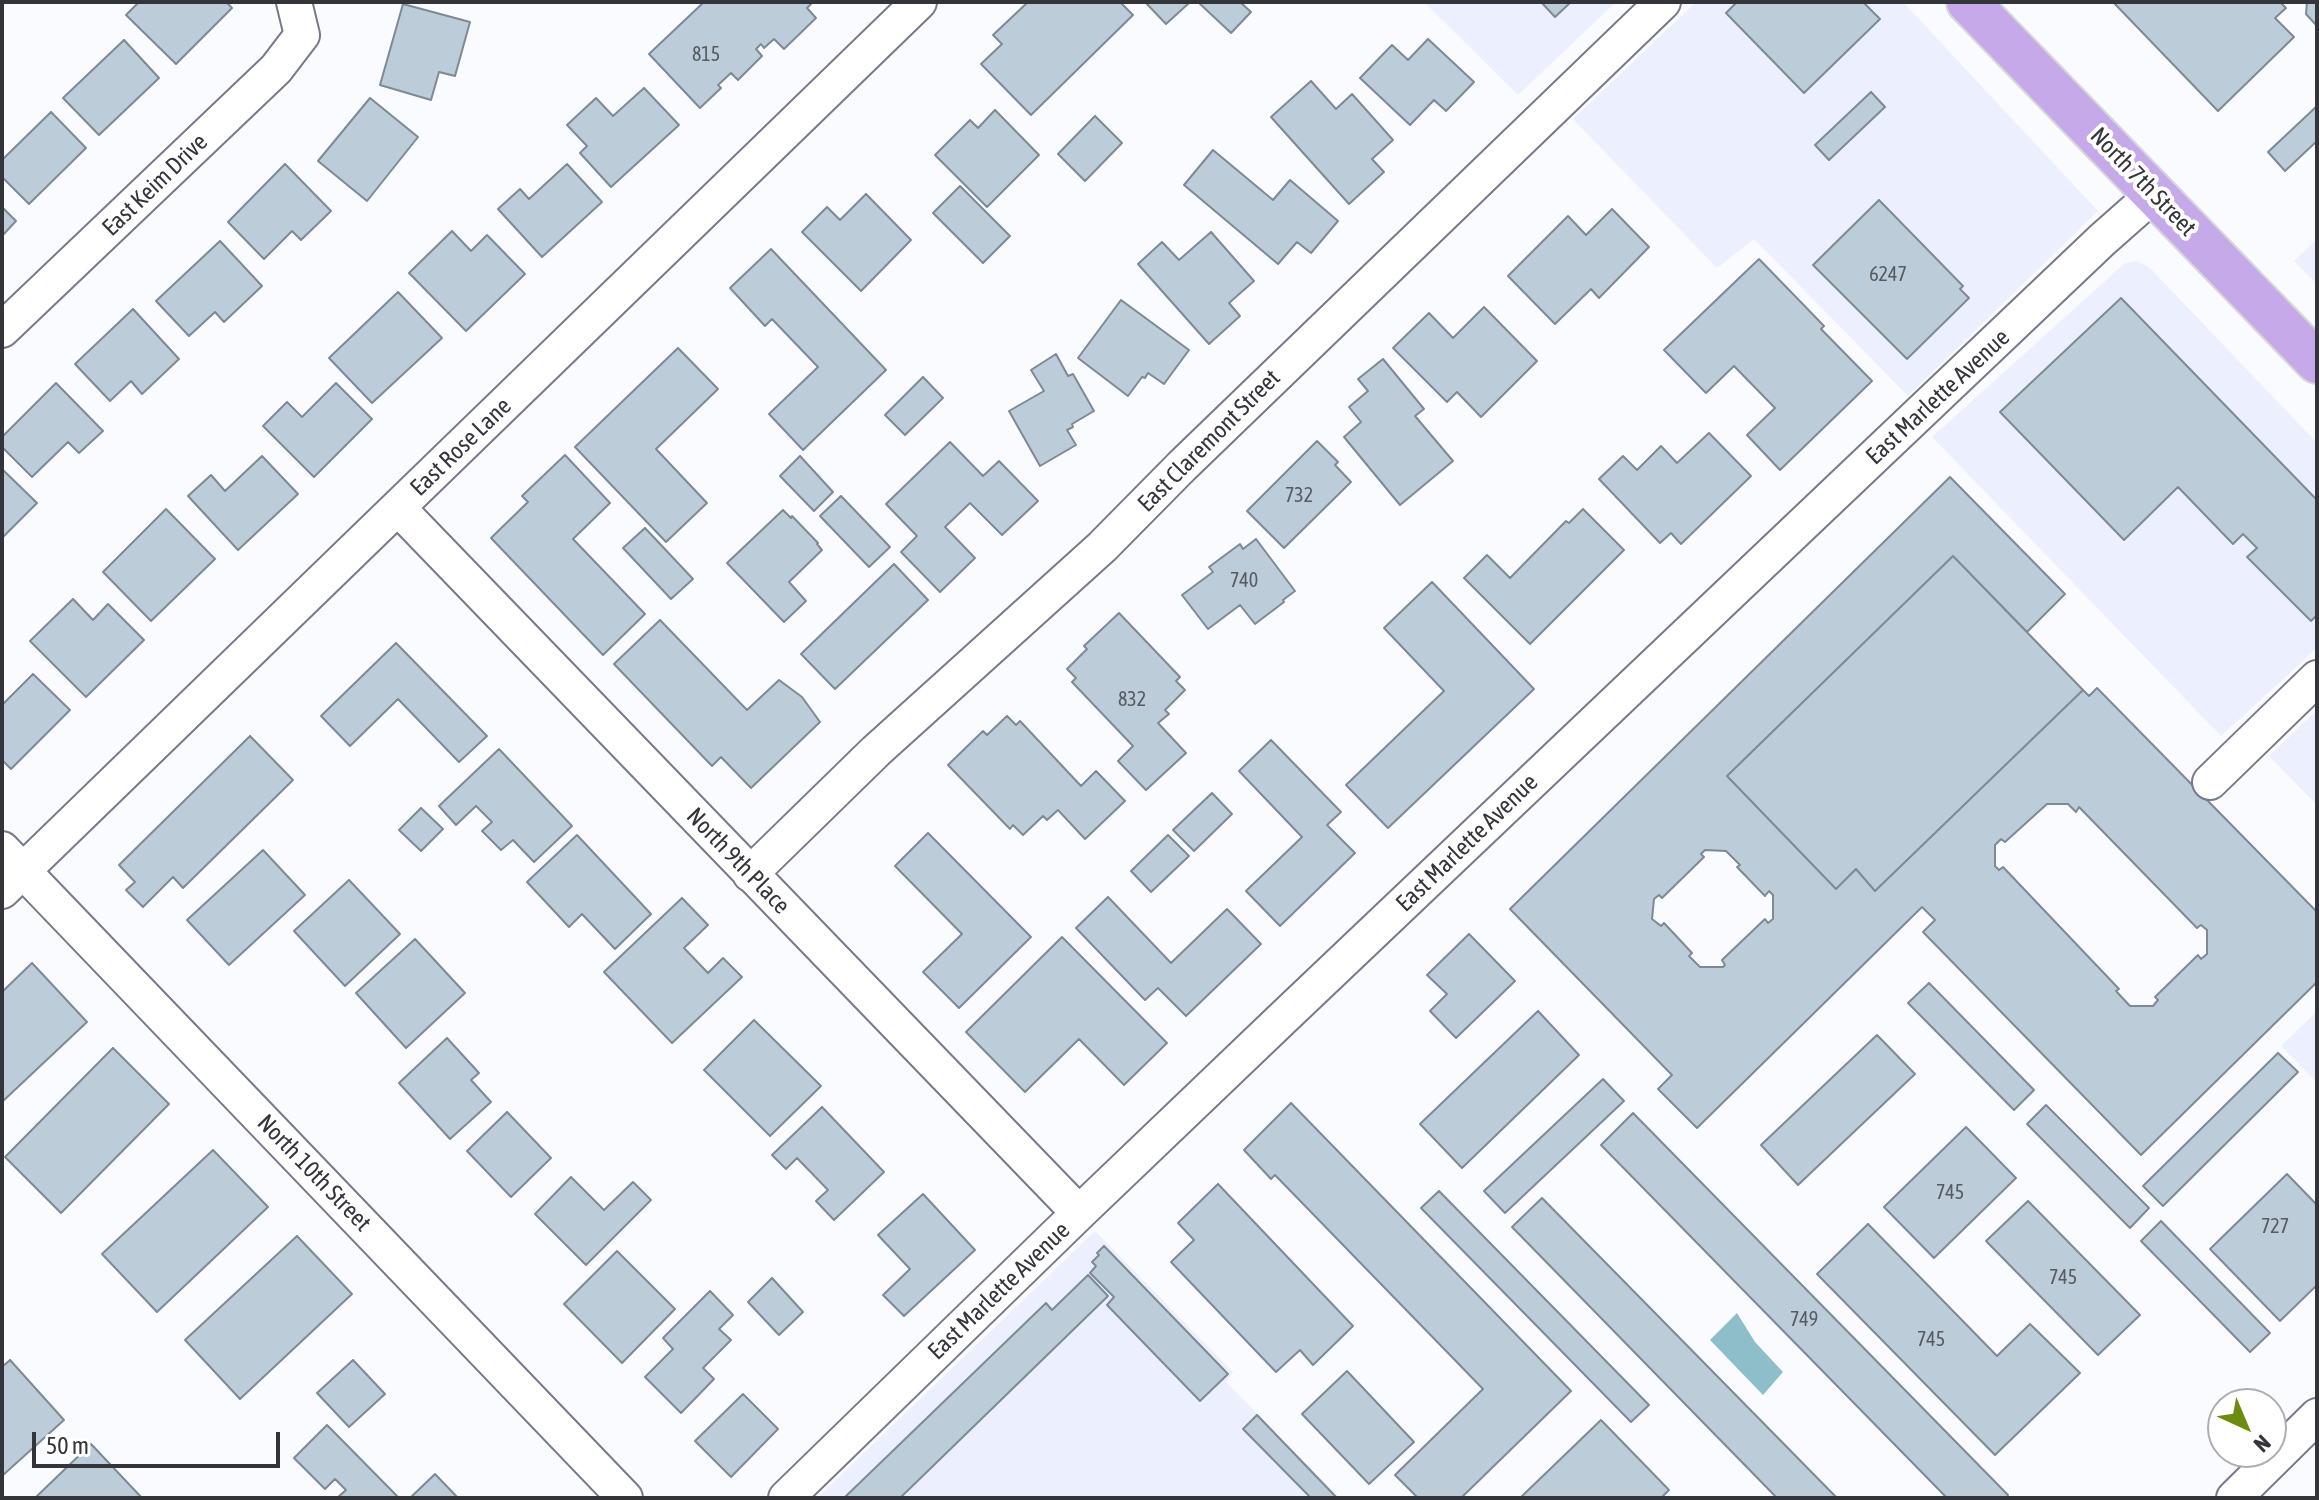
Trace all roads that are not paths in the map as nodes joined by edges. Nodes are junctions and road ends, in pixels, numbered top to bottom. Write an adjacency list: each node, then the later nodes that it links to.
1 (294, 2): 6 (street, East Keim Drive)
2 (919, 2): 8 (street, East Rose Lane)
3 (1663, 2): 12 (street, East Claremont Street)
4 (1968, 2): 5 (main road, North 7th Street)
5 (2154, 194): 7 (main road, North 7th Street); 13 (street, East Marlette Avenue)
6 (2, 330)
7 (2317, 362)
8 (398, 508): 11 (street, East Rose Lane); 12 (street, North 9th Place)
9 (2317, 678): 10 (street)
10 (2210, 782)
11 (9, 870): 15 (street, North 10th Street)
12 (750, 874): 13 (street, North 9th Place)
13 (1079, 1213): 16 (street, East Marlette Avenue)
14 (2317, 1416): 17 (street)
15 (625, 1498)
16 (786, 1498)
17 (2234, 1498)

